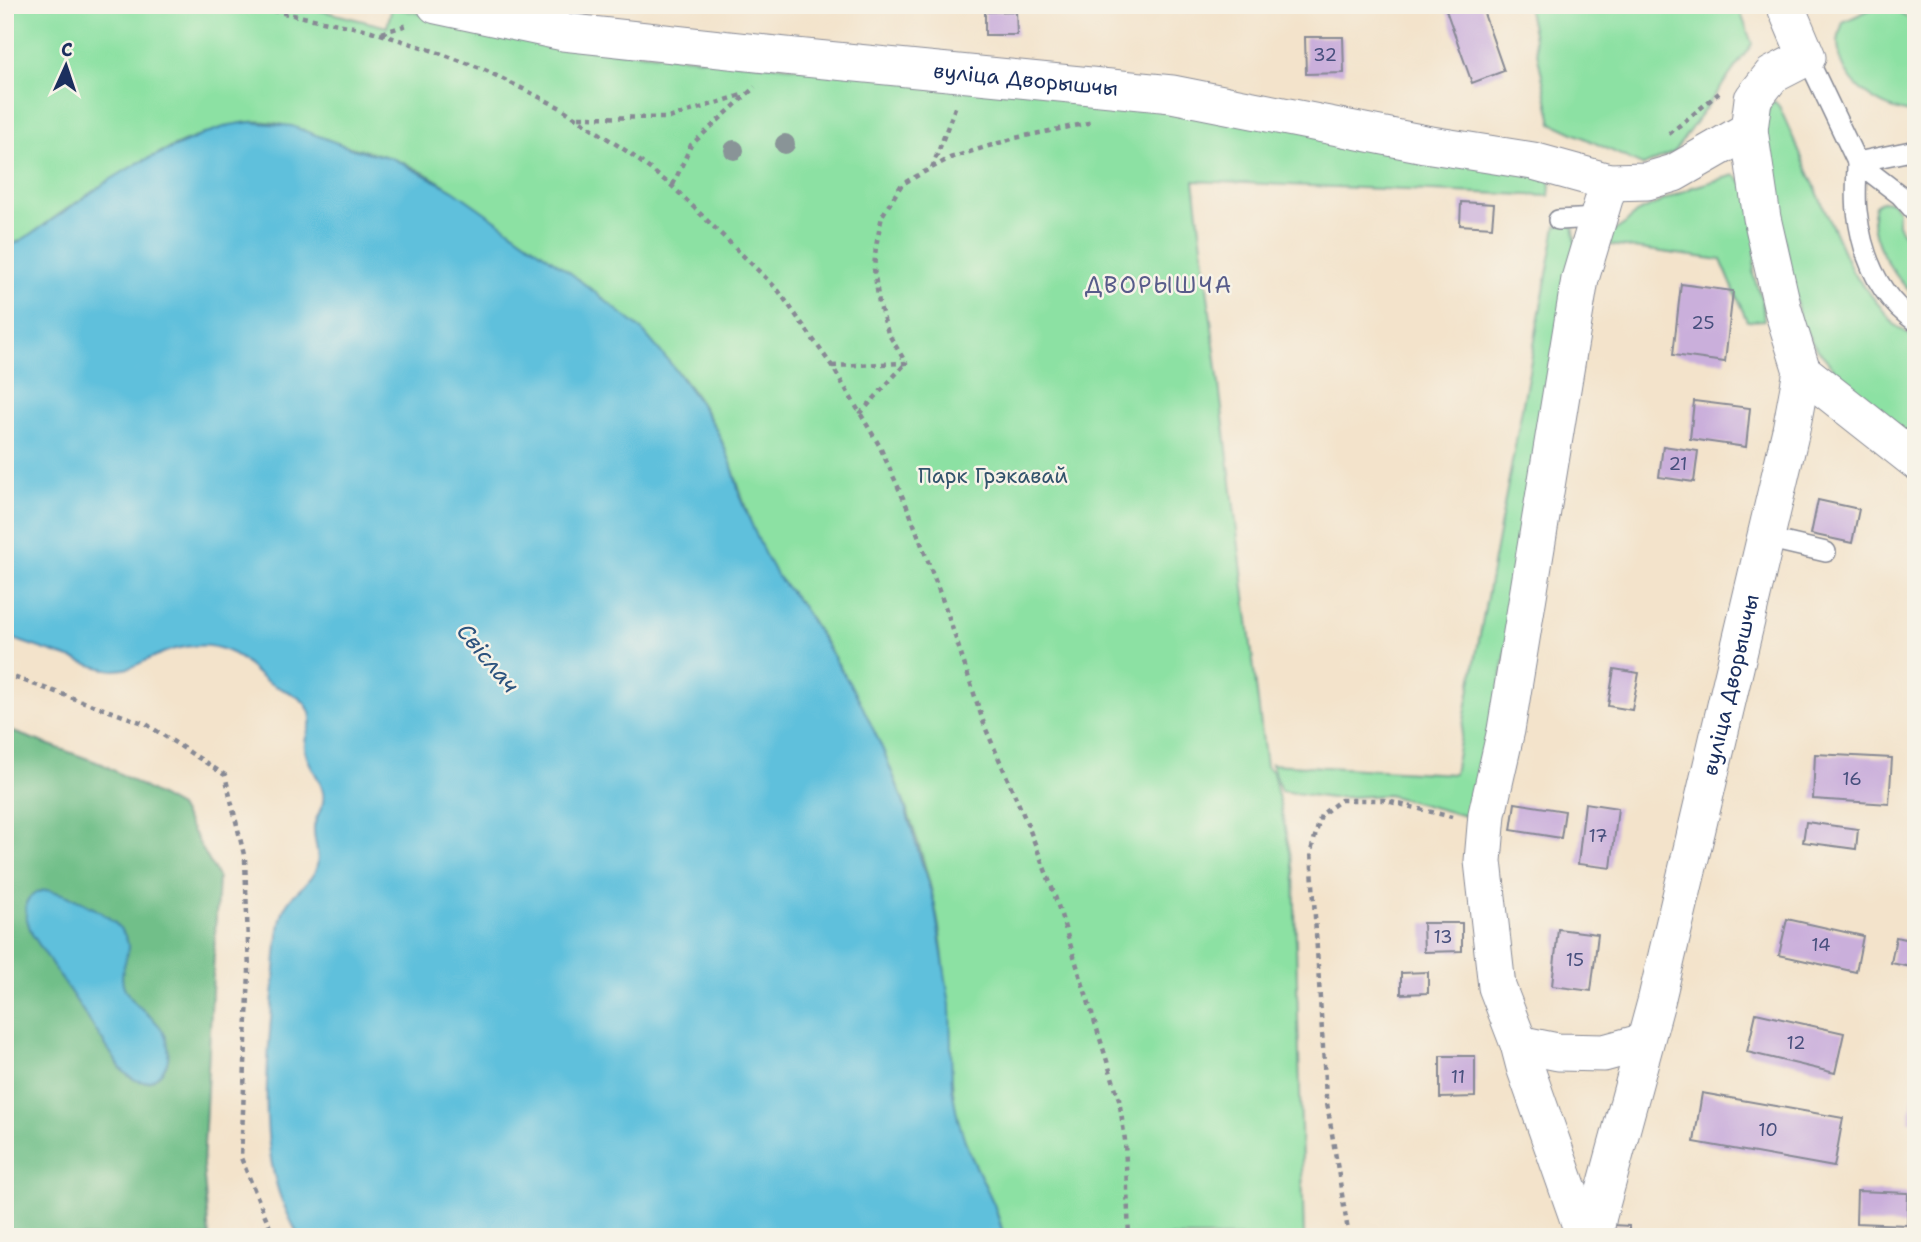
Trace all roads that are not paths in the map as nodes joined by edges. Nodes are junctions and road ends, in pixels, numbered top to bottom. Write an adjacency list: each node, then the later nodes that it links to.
1 (436, 5): 7 (street, вуліца Дворышчы)
2 (1785, 5): 3 (street)
3 (1807, 57): 4 (street, вуліца Дворышчы); 6 (lane)
4 (1749, 130): 7 (street, вуліца Дворышчы); 12 (street, вуліца Дворышчы)
5 (1916, 150): 6 (lane)
6 (1857, 162): 8 (lane); 11 (lane)
7 (1609, 182): 9 (street)
8 (1916, 213)
9 (1597, 218): 10 (lane); 17 (street)
10 (1558, 220)
11 (1916, 323)
12 (1802, 371): 13 (street); 14 (street, вуліца Дворышчы)
13 (1916, 461)
14 (1766, 538): 15 (lane); 16 (street, вуліца Дворышчы)
15 (1826, 552)
16 (1644, 1042): 17 (street); 19 (street, вуліца Дворышчы)
17 (1519, 1044): 18 (street)
18 (1585, 1237)
19 (1594, 1237)

